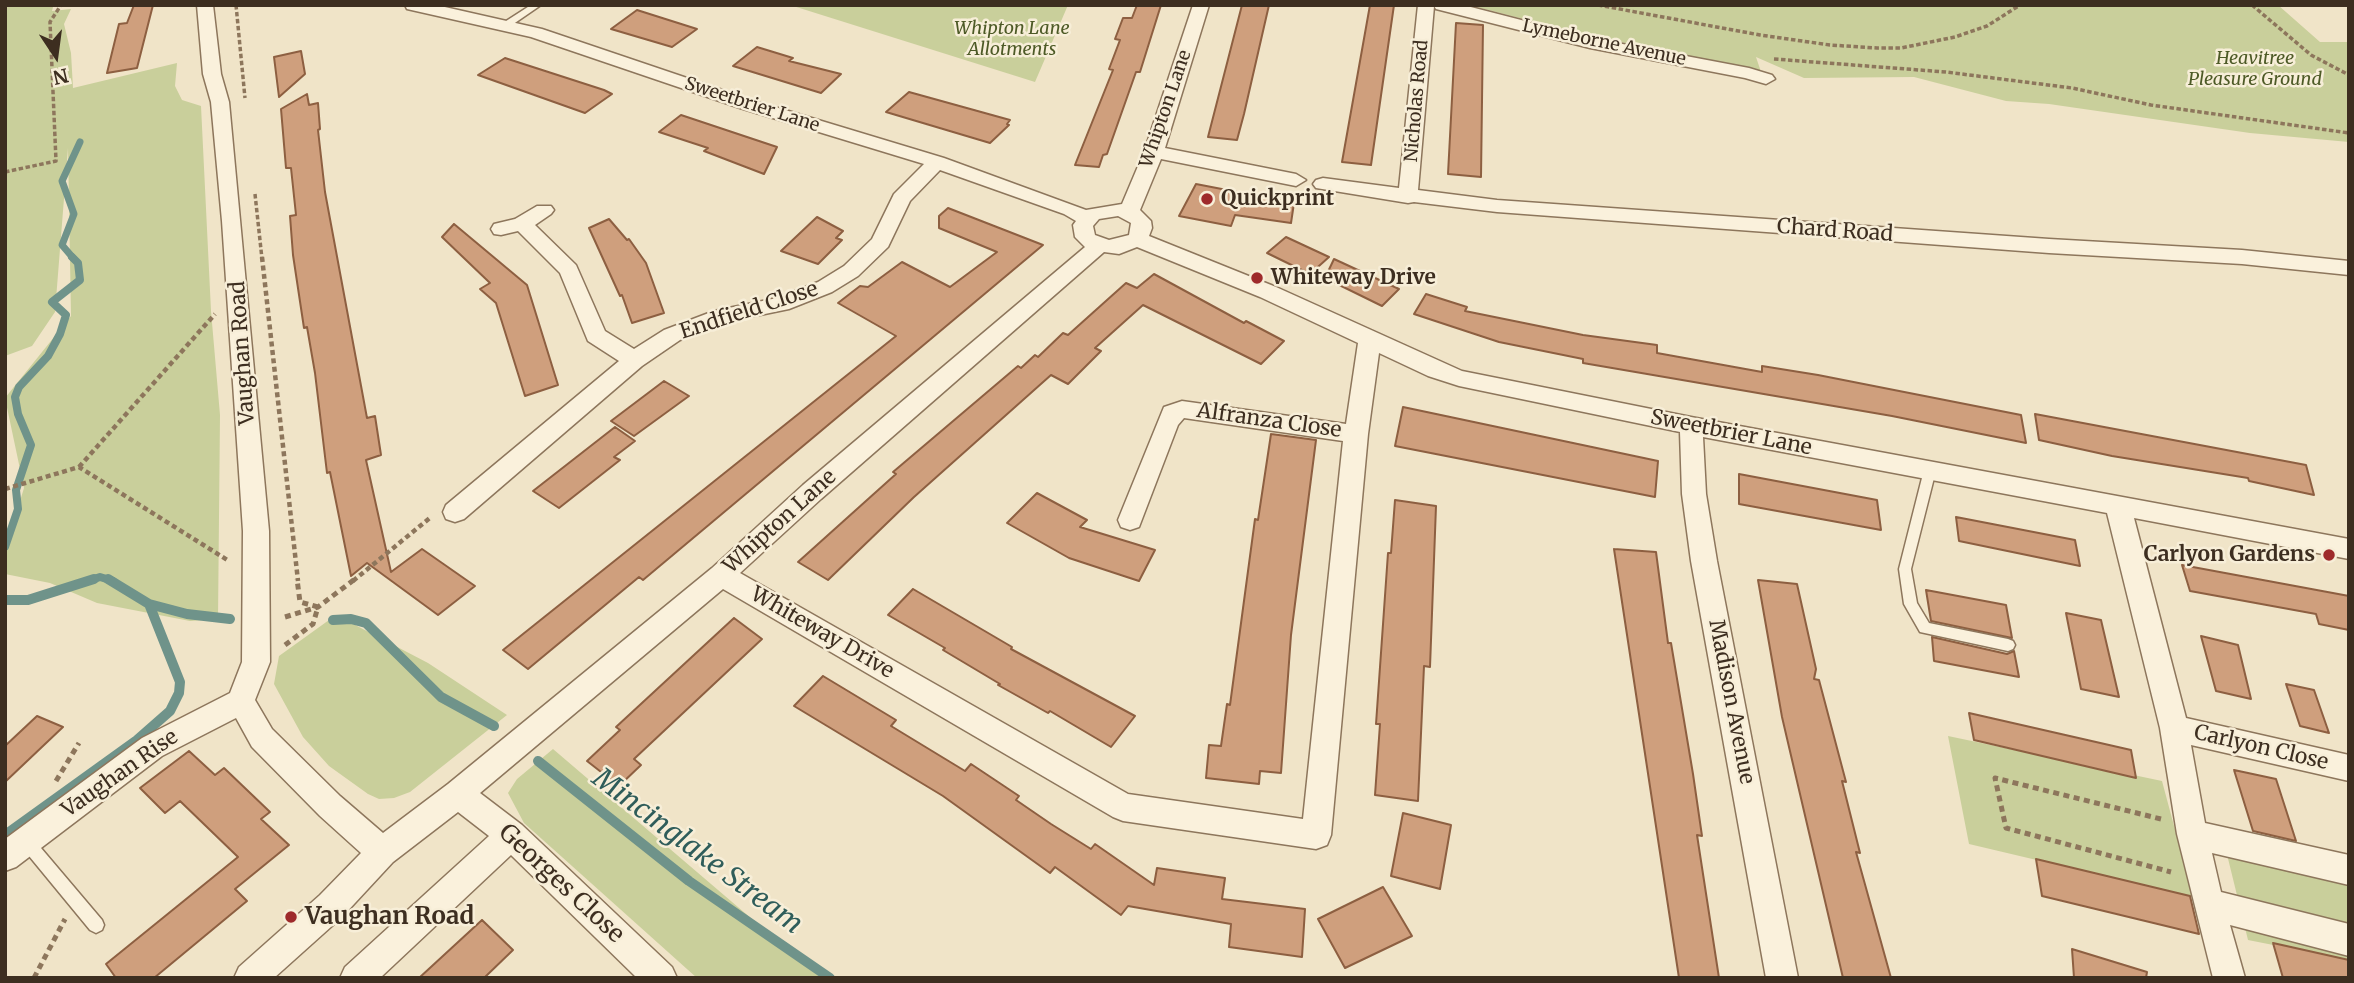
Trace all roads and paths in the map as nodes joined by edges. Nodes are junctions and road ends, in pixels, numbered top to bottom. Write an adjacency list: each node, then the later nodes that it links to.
1 (61, 5): 19 (path)
2 (205, 5): 45 (street, Vaughan Road)
3 (236, 5): 15 (path)
4 (413, 5): 12 (street, Sweetbrier Lane)
5 (537, 5): 12 (lane)
6 (1201, 5): 17 (street, Whipton Lane)
7 (1442, 5): 14 (street, Lymeborne Avenue)
8 (1598, 5): 9 (path)
9 (2020, 5)
10 (2252, 5): 13 (path)
11 (1426, 6): 23 (street, Nicholas Road)
12 (506, 24): 18 (street, Sweetbrier Lane)
13 (2349, 75)
14 (1758, 76): 16 (path)
15 (246, 99)
16 (2349, 133)
17 (1154, 152): 20 (street); 25 (street, Whipton Lane)
18 (937, 162): 26 (street, Sweetbrier Lane); 32 (street, Endfield Close)
19 (5, 172)
20 (1296, 180)
21 (1323, 184): 23 (street, Chard Road)
22 (255, 190): 44 (path)
23 (1408, 197): 29 (street, Chard Road)
24 (544, 210): 32 (street)
25 (1129, 212): 26 (street); 27 (street)
26 (1087, 219): 28 (street)
27 (1137, 239): 28 (street); 31 (street, Sweetbrier Lane)
28 (1099, 246): 43 (street, Whipton Lane)
29 (2349, 268)
30 (219, 312): 35 (path)
31 (1370, 339): 33 (street, Sweetbrier Lane); 34 (street, Whiteway Drive)
32 (634, 360): 39 (street, Endfield Close)
33 (1691, 426): 36 (street, Sweetbrier Lane); 67 (street, Madison Avenue)
34 (1356, 434): 40 (street, Alfranza Close); 43 (street, Whiteway Drive)
35 (79, 467): 37 (path); 42 (path)
36 (1930, 470): 38 (street, Sweetbrier Lane); 46 (lane)
37 (5, 489)
38 (2118, 506): 41 (street, Sweetbrier Lane); 49 (street)
39 (455, 512): 44 (path)
40 (1130, 520)
41 (2349, 549)
42 (236, 565)
43 (721, 575): 53 (street, Whipton Lane)
44 (317, 607): 45 (path); 47 (path)
45 (257, 625): 48 (street, Vaughan Road)
46 (2008, 645)
47 (278, 653)
48 (241, 701): 56 (street, Vaughan Rise); 57 (street)
49 (2174, 728): 51 (street, Carlyon Close); 54 (street)
50 (79, 743): 52 (path)
51 (2349, 768)
52 (52, 788)
53 (458, 794): 55 (street, Georges Close); 57 (street)
54 (2191, 830): 58 (street); 59 (street); 59 (path)
55 (510, 835): 65 (street); 66 (street, Georges Close)
56 (15, 848): 60 (lane)
57 (382, 852): 64 (street)
58 (2349, 870)
59 (2205, 892): 62 (street); 68 (street)
60 (75, 900): 61 (lane); 63 (path)
61 (96, 925)
62 (2349, 940)
63 (34, 978)
64 (250, 978)
65 (356, 978)
66 (661, 978)
67 (1782, 978)
68 (2229, 978)

